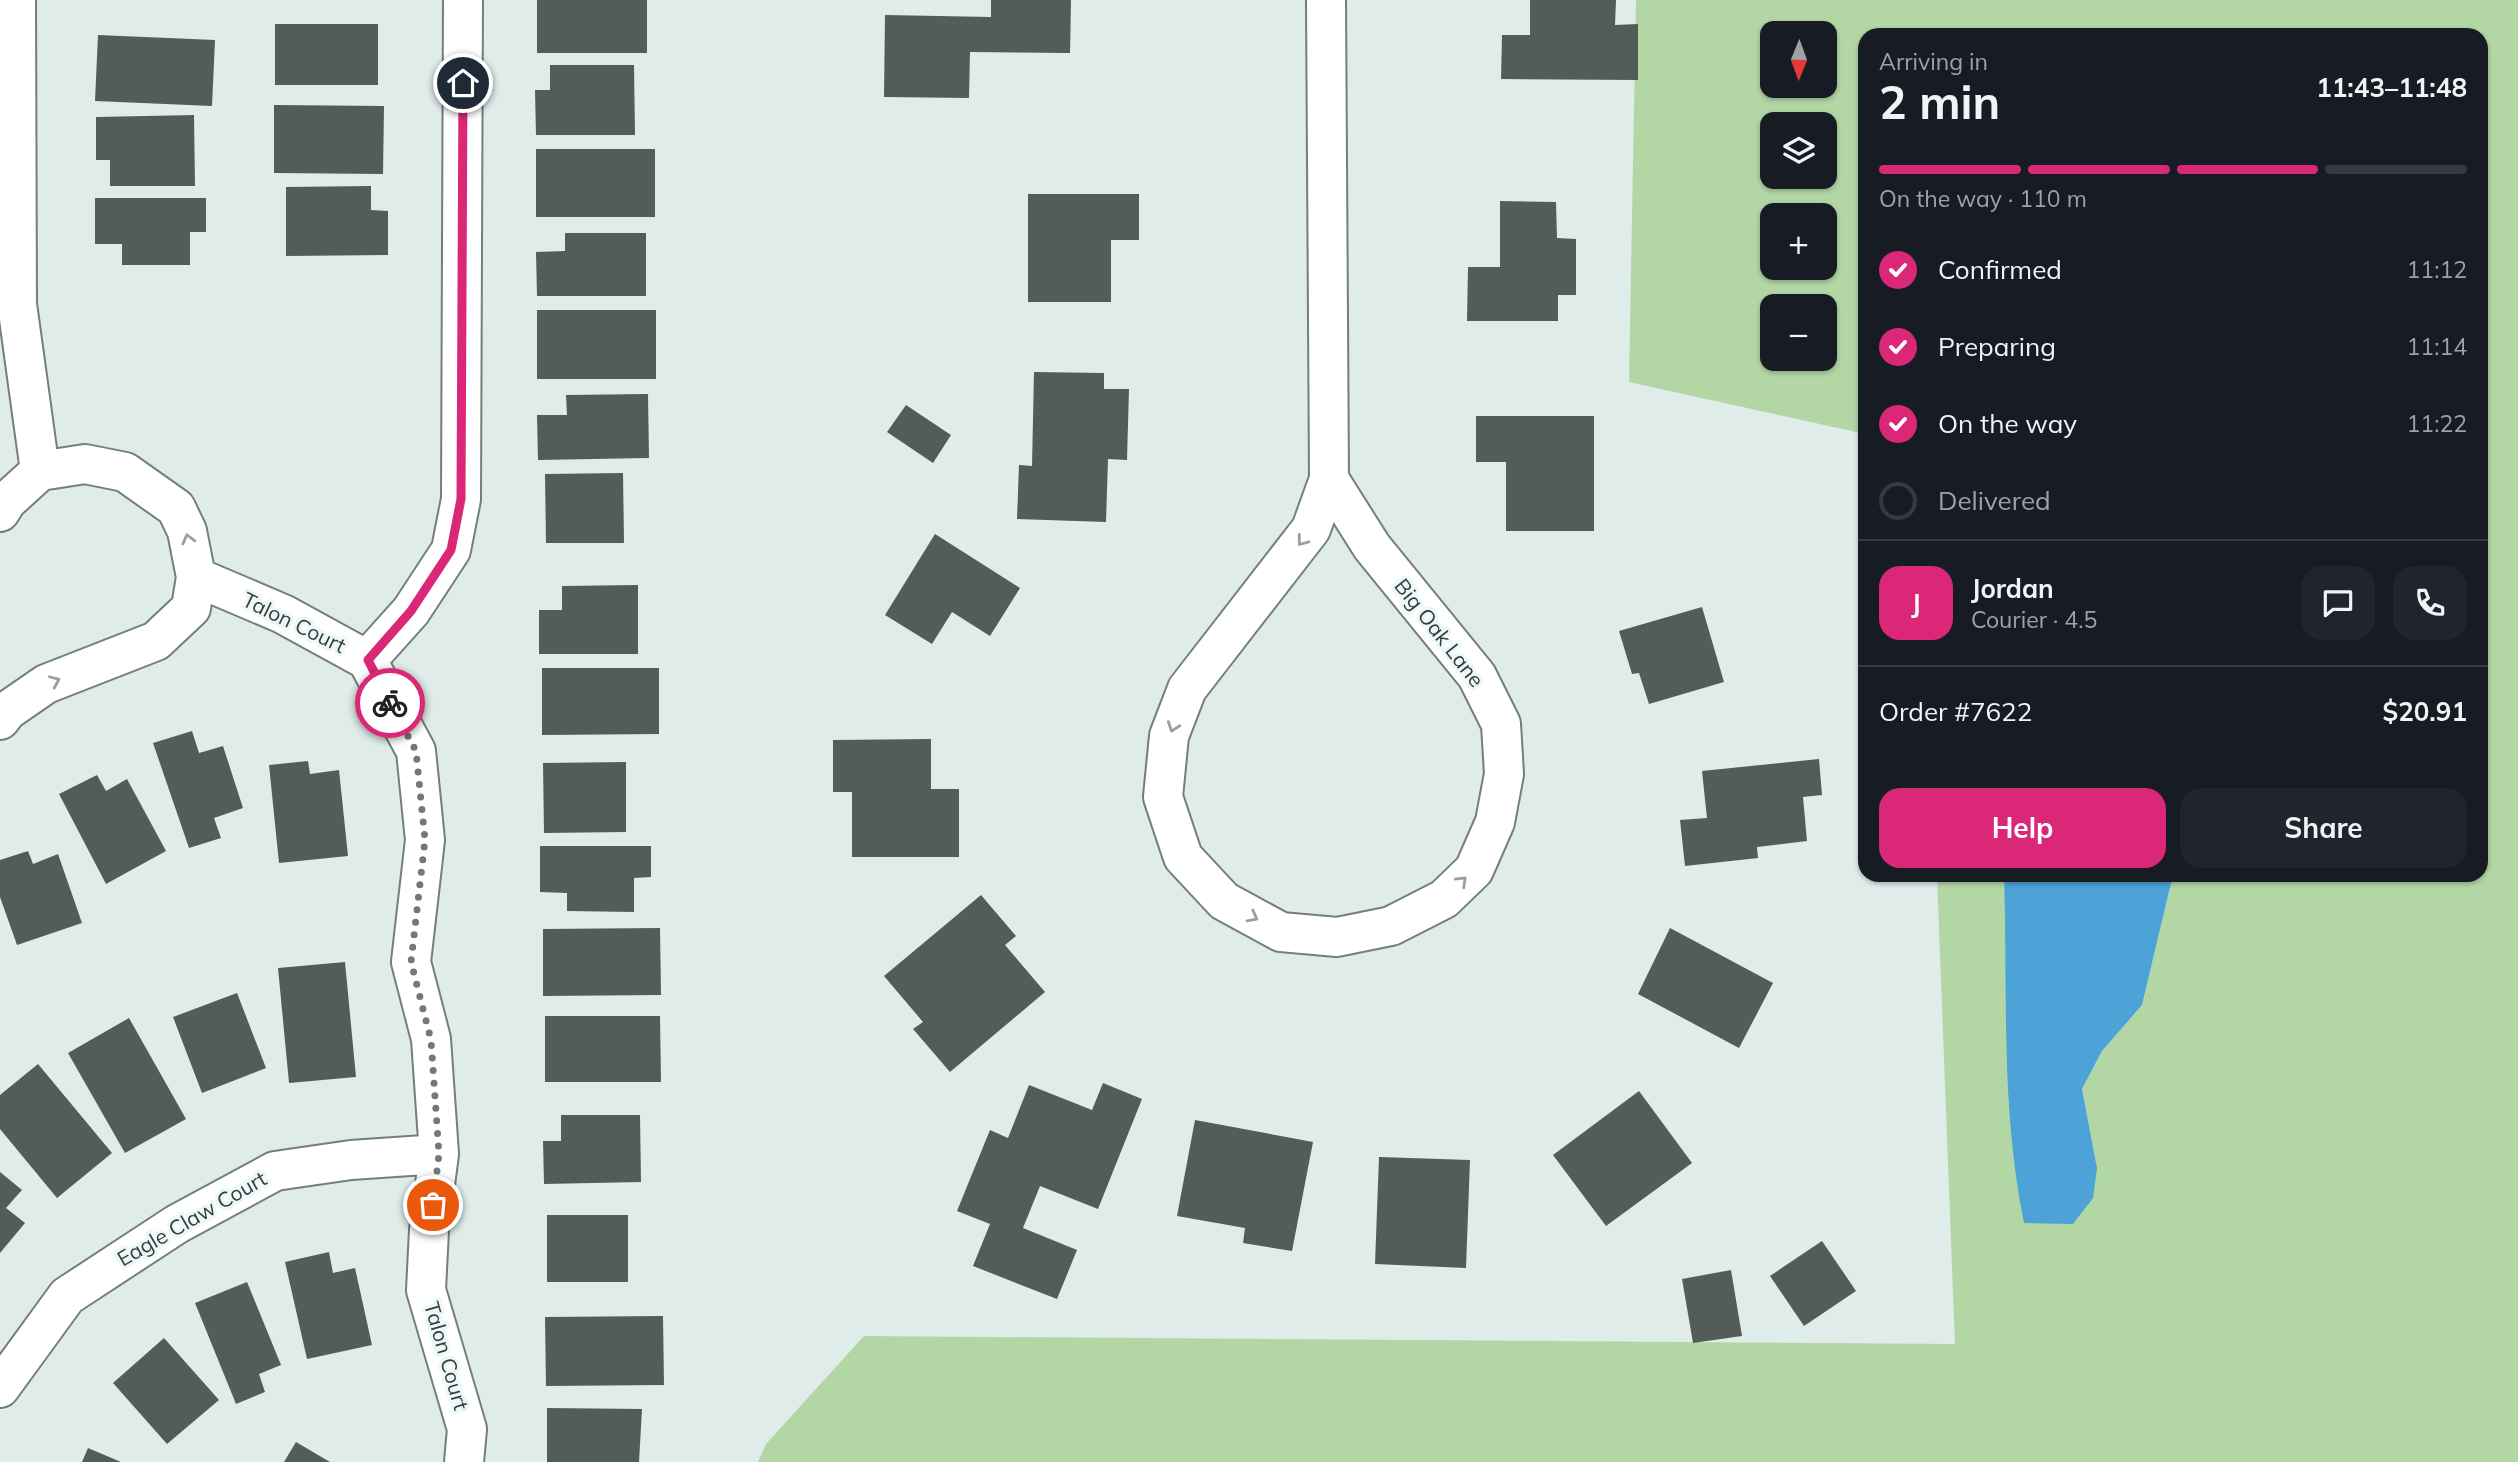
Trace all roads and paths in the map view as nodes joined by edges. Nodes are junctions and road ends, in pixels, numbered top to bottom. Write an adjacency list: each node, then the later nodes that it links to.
1 (16, 0): 4 (street)
2 (463, 0): 8 (street)
3 (1326, 0): 5 (street, Big Oak Lane)
4 (40, 471): 6 (street); 7 (street, one-way to 4)
5 (1329, 480): 5 (street, Big Oak Lane, one-way to 5)
6 (0, 512)
7 (196, 577): 8 (street, Talon Court); 9 (street, one-way to 7)
8 (368, 660): 10 (street, Talon Court)
9 (0, 720)
10 (439, 1154): 11 (street, Eagle Claw Court); 12 (street, Talon Court)
11 (0, 1388)
12 (464, 1462)

